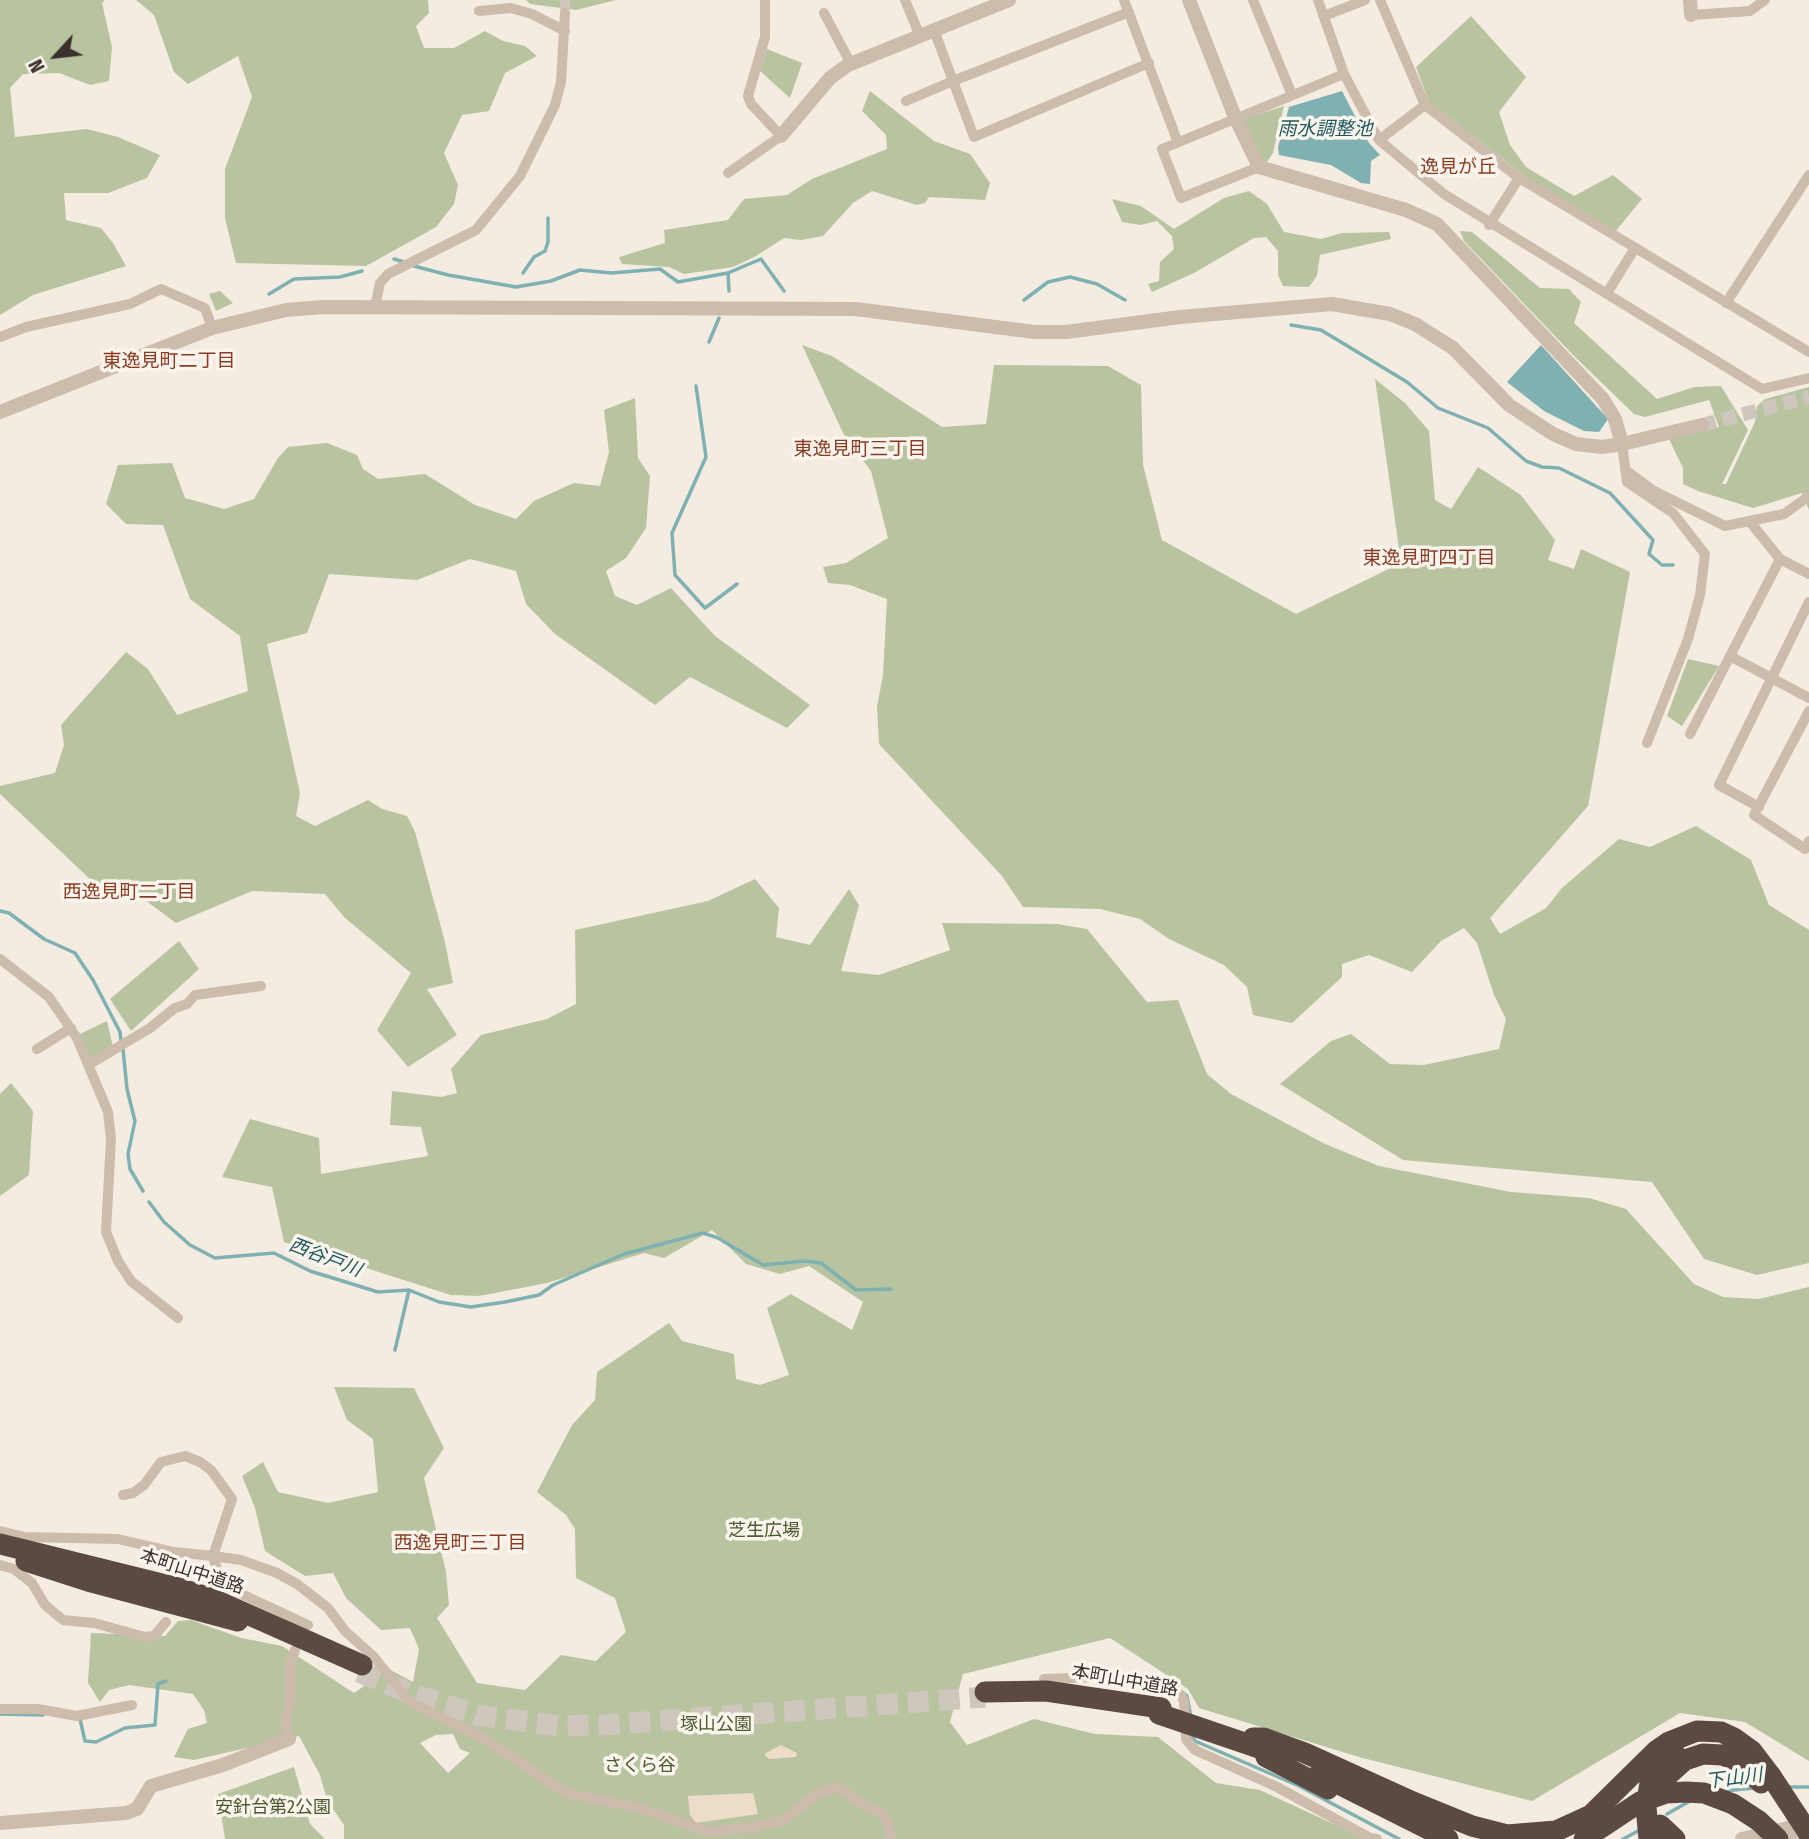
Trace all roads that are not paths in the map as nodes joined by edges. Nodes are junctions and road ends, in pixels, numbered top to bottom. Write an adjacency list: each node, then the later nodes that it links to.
1 (765, 0): 27 (street)
2 (905, 0): 18 (street)
3 (1009, 0): 18 (street)
4 (1124, 0): 13 (street)
5 (1189, 0): 26 (street)
6 (1254, 0): 23 (street)
7 (1318, 0): 16 (street)
8 (1365, 0): 16 (street)
9 (1380, 0): 25 (street)
10 (1765, 0): 11 (street)
11 (1691, 7)
12 (479, 11): 17 (street)
13 (1129, 12): 19 (street); 22 (street)
14 (565, 13): 17 (street)
15 (824, 13): 20 (street)
16 (1324, 16): 21 (street)
17 (565, 32): 38 (street)
18 (927, 33): 20 (street); 22 (street)
19 (1149, 63): 22 (street); 29 (street)
20 (851, 64): 27 (street)
21 (1344, 74): 23 (street); 28 (street)
22 (953, 81): 24 (street)
23 (1292, 95): 26 (street)
24 (906, 101)
25 (1425, 105): 28 (street); 33 (street)
26 (1235, 117): 29 (street); 30 (street)
27 (781, 136): 31 (street)
28 (1379, 140): 34 (street)
29 (1177, 141): 30 (street)
30 (1259, 167): 45 (street)
31 (728, 173)
32 (1809, 175): 37 (street)
33 (1519, 178): 34 (street); 35 (street)
34 (1489, 225): 36 (street)
35 (1635, 247): 36 (street); 37 (street)
36 (1607, 293): 42 (street)
37 (1727, 303): 41 (street)
38 (375, 306): 39 (street); 45 (street)
39 (212, 328): 40 (street); 43 (street)
40 (0, 337)
41 (1809, 352)
42 (1809, 378)
43 (0, 412)
44 (1702, 425): 45 (street)
45 (1622, 444): 46 (street)
46 (1626, 471): 48 (street); 57 (street)
47 (1809, 496): 48 (street)
48 (1751, 523): 49 (street)
49 (1780, 559): 50 (street); 52 (street)
50 (1809, 573)
51 (1809, 602): 53 (street)
52 (1730, 656): 53 (street); 56 (street)
53 (1772, 677): 54 (street); 58 (street)
54 (1809, 698)
55 (1809, 710): 58 (street)
56 (1690, 734)
57 (1647, 743)
58 (1759, 807): 59 (street)
59 (1809, 841)
60 (0, 959): 62 (street)
61 (261, 986): 64 (street)
62 (71, 1028): 63 (street); 64 (street)
63 (37, 1049)
64 (90, 1064): 65 (street)
65 (177, 1318)
66 (123, 1495): 70 (street)
67 (0, 1531): 70 (street)
68 (0, 1544): 69 (highway, 本町山中道路)
69 (0, 1552)
70 (213, 1556): 73 (street); 87 (street)
71 (0, 1565): 72 (street)
72 (166, 1622)
73 (308, 1625)
74 (295, 1650): 79 (street)
75 (1044, 1679): 84 (street)
76 (985, 1694): 80 (highway, 本町山中道路)
77 (132, 1705): 78 (street)
78 (0, 1709)
79 (289, 1739): 82 (street)
80 (1266, 1746): 81 (highway); 84 (highway); 89 (highway); 90 (highway)
81 (1766, 1779): 85 (highway, bridge); 86 (highway); 95 (highway)
82 (0, 1823)
83 (1809, 1823): 92 (street)
84 (1384, 1832): 88 (highway)
85 (1809, 1834): 94 (street)
86 (1661, 1836)
87 (891, 1839)
88 (1419, 1839)
89 (1448, 1839)
90 (1465, 1839)
91 (1584, 1839): 93 (highway, bridge)
92 (1742, 1839)
93 (1778, 1839)
94 (1788, 1839)
95 (1800, 1839)

